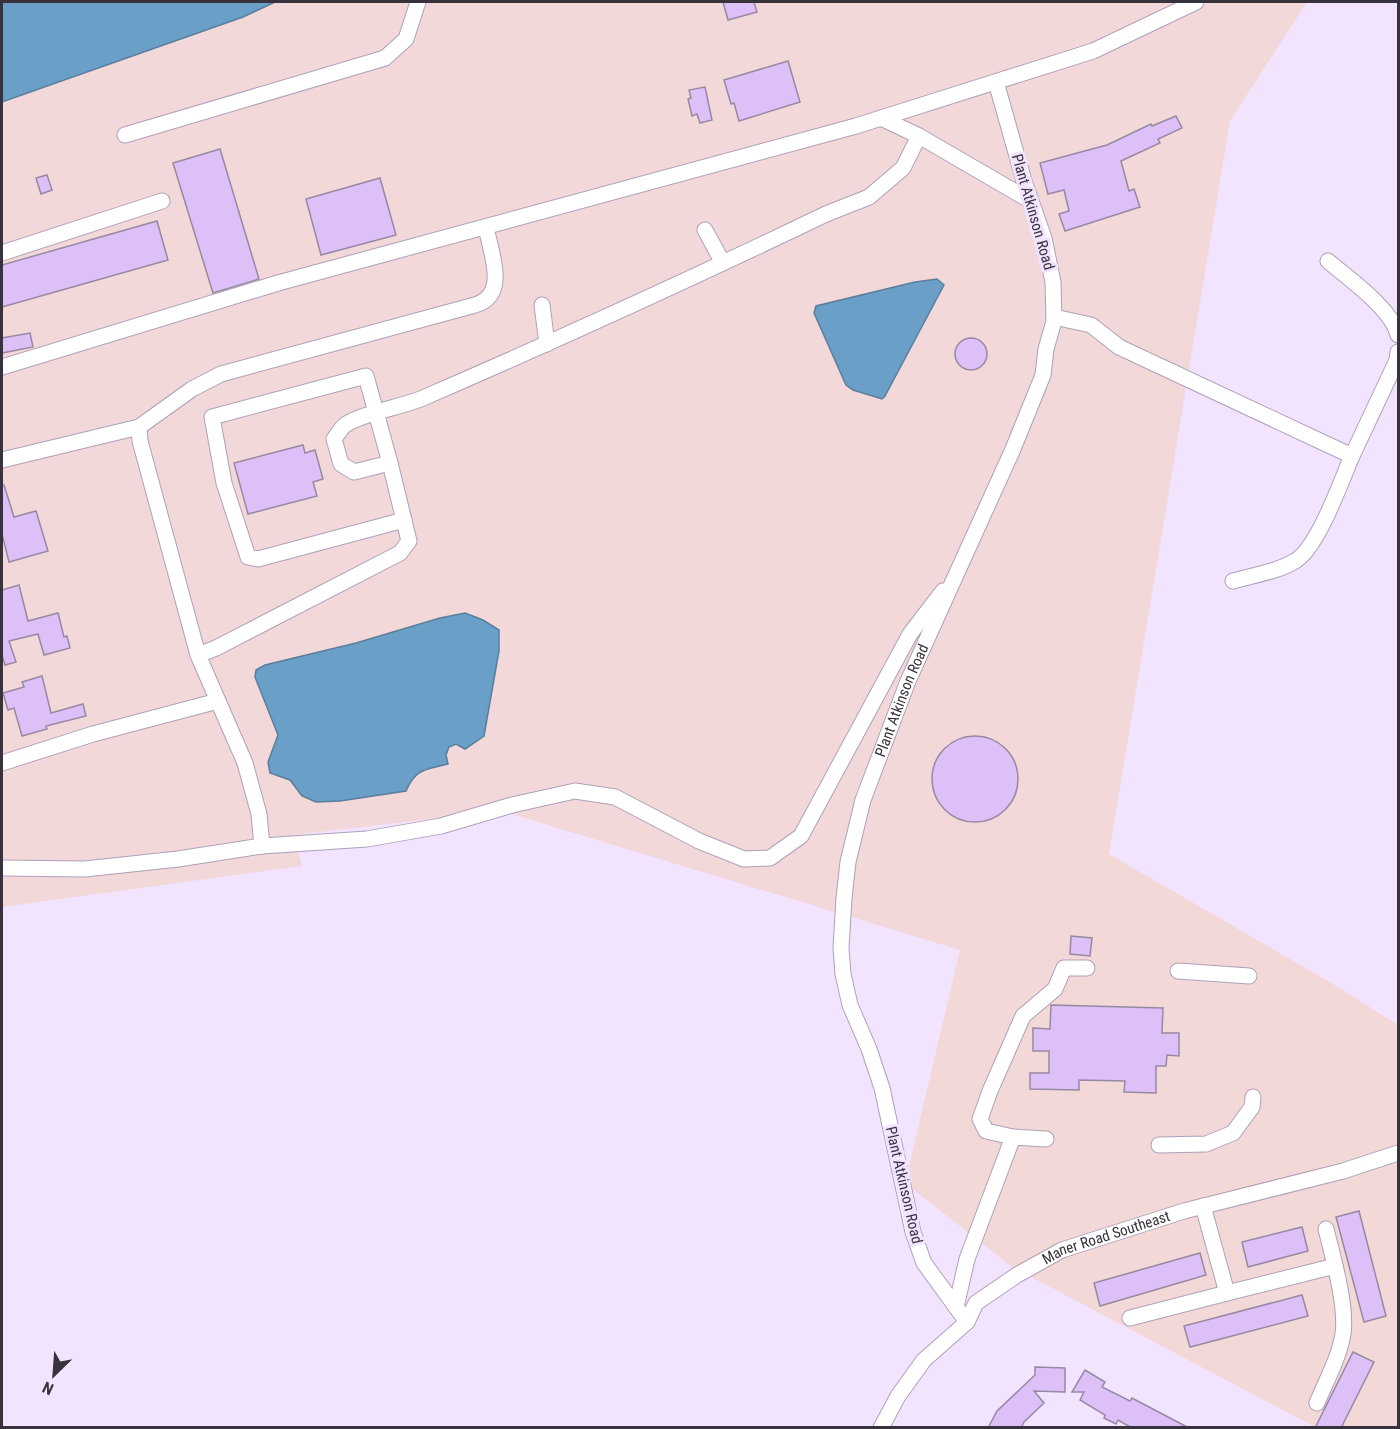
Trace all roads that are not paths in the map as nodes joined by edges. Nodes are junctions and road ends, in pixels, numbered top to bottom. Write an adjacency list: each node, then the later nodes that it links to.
1 (418, 2): 5 (street)
2 (1196, 2): 3 (street)
3 (996, 82): 4 (street); 8 (street, Plant Atkinson Road)
4 (882, 118): 6 (street); 9 (street)
5 (125, 135)
6 (919, 136): 8 (street); 13 (street)
7 (162, 201): 11 (street)
8 (1031, 201): 15 (street, Plant Atkinson Road)
9 (486, 227): 19 (street); 21 (street)
10 (705, 230): 13 (street)
11 (2, 253)
12 (1328, 261): 16 (street)
13 (723, 263): 17 (street)
14 (542, 305): 17 (street)
15 (1054, 317): 22 (street); 26 (street, Plant Atkinson Road)
16 (1398, 335)
17 (547, 344): 20 (street)
18 (1398, 352): 22 (street)
19 (2, 367)
20 (377, 413): 24 (street); 24 (street); 25 (street)
21 (139, 427): 23 (street); 28 (street)
22 (1352, 456): 27 (street)
23 (2, 460)
24 (390, 463): 25 (street)
25 (405, 520): 28 (street)
26 (957, 573): 31 (street); 45 (street, Plant Atkinson Road)
27 (1233, 581)
28 (198, 655): 29 (street)
29 (218, 701): 30 (street); 31 (street)
30 (2, 763)
31 (261, 846): 32 (street)
32 (2, 868)
33 (1087, 968): 37 (street)
34 (1178, 971): 35 (street)
35 (1249, 976)
36 (1253, 1097): 39 (street)
37 (1013, 1137): 38 (street); 45 (street)
38 (1046, 1139)
39 (1159, 1145)
40 (1398, 1153): 41 (street, Maner Road Southeast)
41 (1203, 1206): 44 (street); 47 (street, Maner Road Southeast)
42 (1326, 1229): 43 (street)
43 (1335, 1266): 44 (street); 48 (street)
44 (1227, 1293): 46 (street)
45 (956, 1307): 47 (street, Plant Atkinson Road)
46 (1130, 1318)
47 (967, 1322): 49 (street, Maner Road Southeast)
48 (1317, 1403)
49 (881, 1428)

